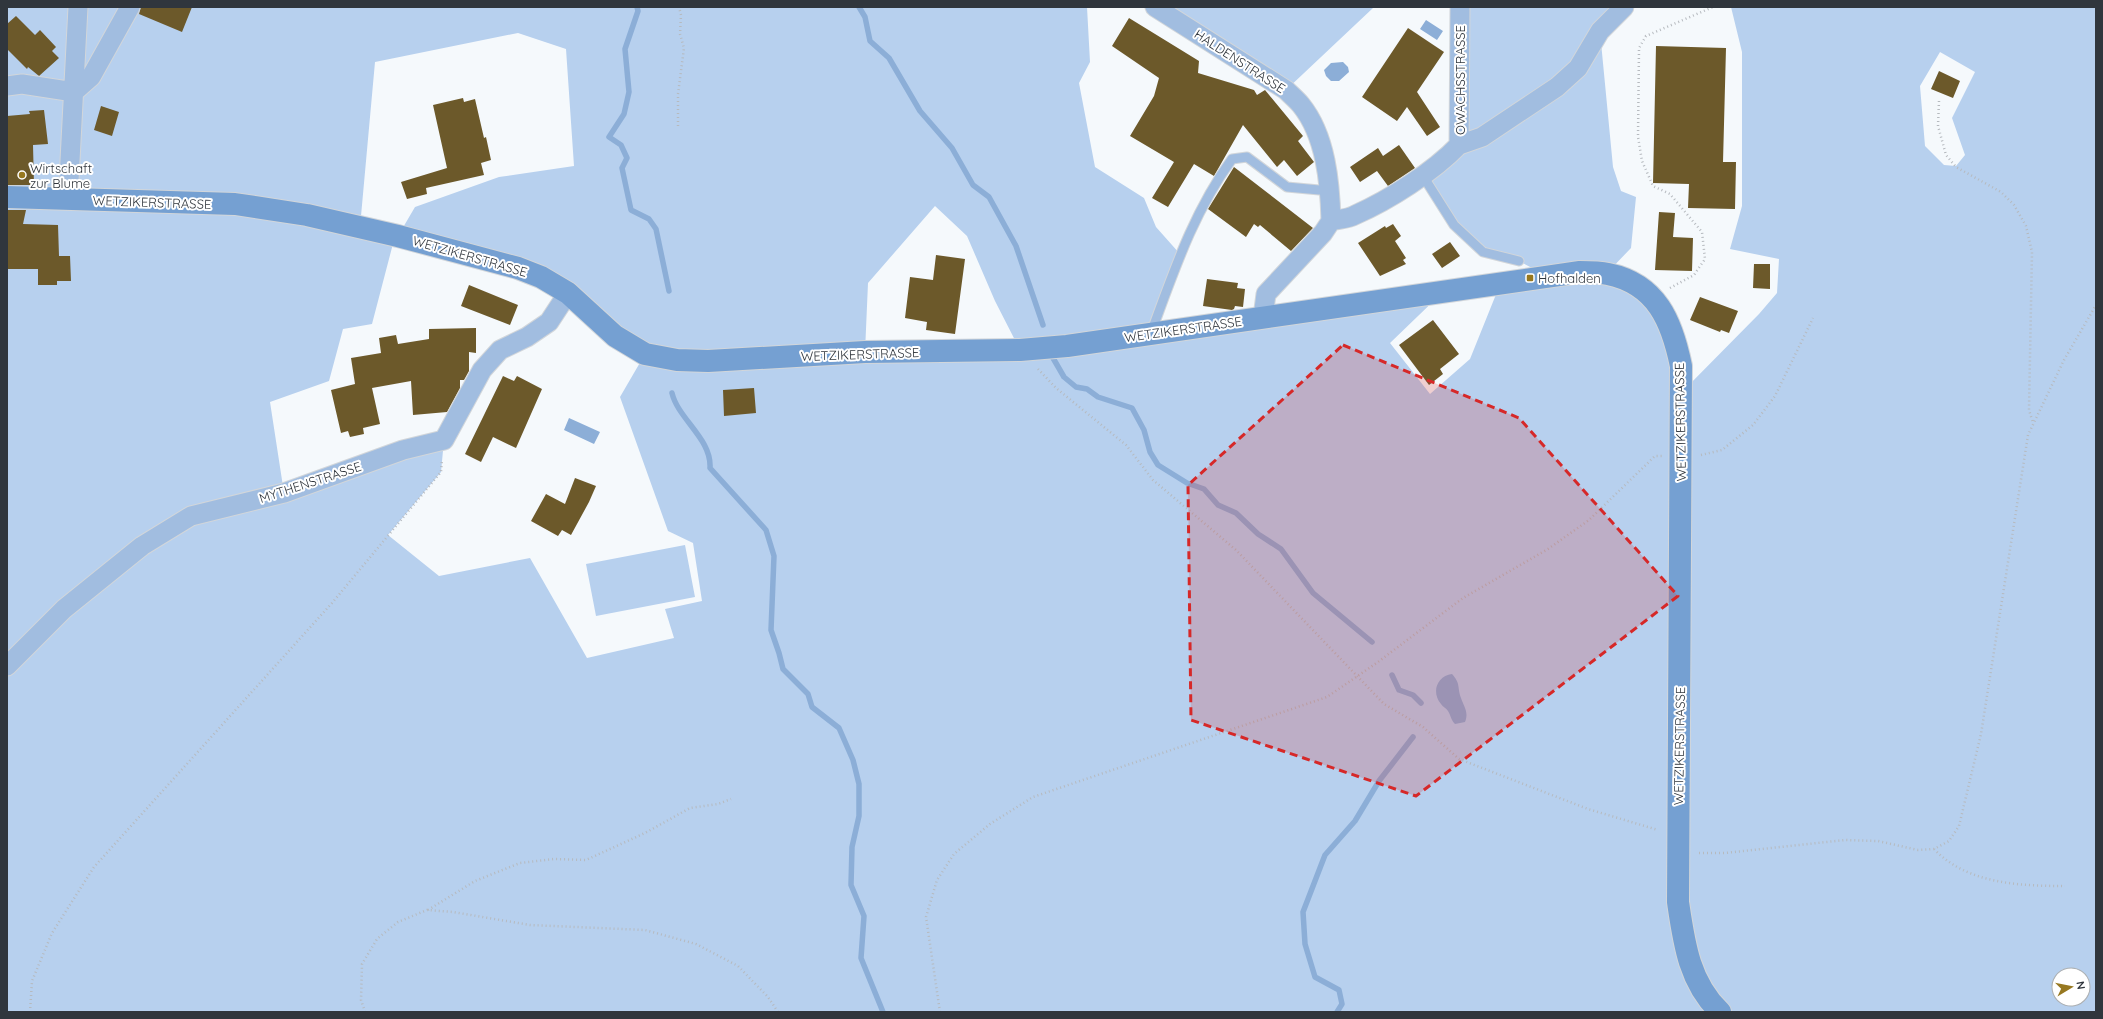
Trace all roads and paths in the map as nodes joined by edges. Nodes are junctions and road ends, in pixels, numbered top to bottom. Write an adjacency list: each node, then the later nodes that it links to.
1 (78, 7): 9 (street)
2 (130, 7): 9 (street)
3 (679, 7): 11 (path)
4 (1155, 7): 14 (street, HALDENSTRASSE)
5 (1460, 7): 12 (street, OWACHSSTRASSE)
6 (1624, 7): 12 (street)
7 (1713, 7): 19 (path)
8 (7, 86): 9 (street)
9 (74, 92): 16 (street)
10 (1939, 101): 26 (path)
11 (678, 126)
12 (1459, 145): 13 (street, OWACHSSTRASSE)
13 (1424, 176): 17 (street, OWACHSSTRASSE); 18 (lane)
14 (1330, 191): 17 (street, HALDENSTRASSE); 24 (lane)
15 (7, 197): 16 (street, WETZIKERSTRASSE)
16 (68, 199): 20 (street, WETZIKERSTRASSE)
17 (1331, 221): 22 (street)
18 (1519, 261)
19 (1684, 281)
20 (568, 293): 25 (street, WETZIKERSTRASSE); 27 (street)
21 (2096, 305): 26 (path)
22 (1263, 317): 24 (street, WETZIKERSTRASSE); 28 (street, WETZIKERSTRASSE)
23 (1813, 318): 28 (path)
24 (1151, 333): 25 (street, WETZIKERSTRASSE)
25 (1020, 350): 30 (path)
26 (2034, 424): 33 (path)
27 (444, 440): 29 (street, MYTHENSTRASSE); 37 (path)
28 (1682, 455): 30 (path); 34 (street, WETZIKERSTRASSE)
29 (7, 666)
30 (1356, 677): 32 (path); 40 (path)
31 (731, 800): 36 (path)
32 (1642, 825)
33 (1934, 849): 34 (path); 35 (path)
34 (1678, 852): 41 (street, WETZIKERSTRASSE)
35 (2065, 886)
36 (428, 910): 38 (path); 39 (path)
37 (30, 1012)
38 (366, 1012)
39 (778, 1012)
40 (940, 1012)
41 (1720, 1012)

